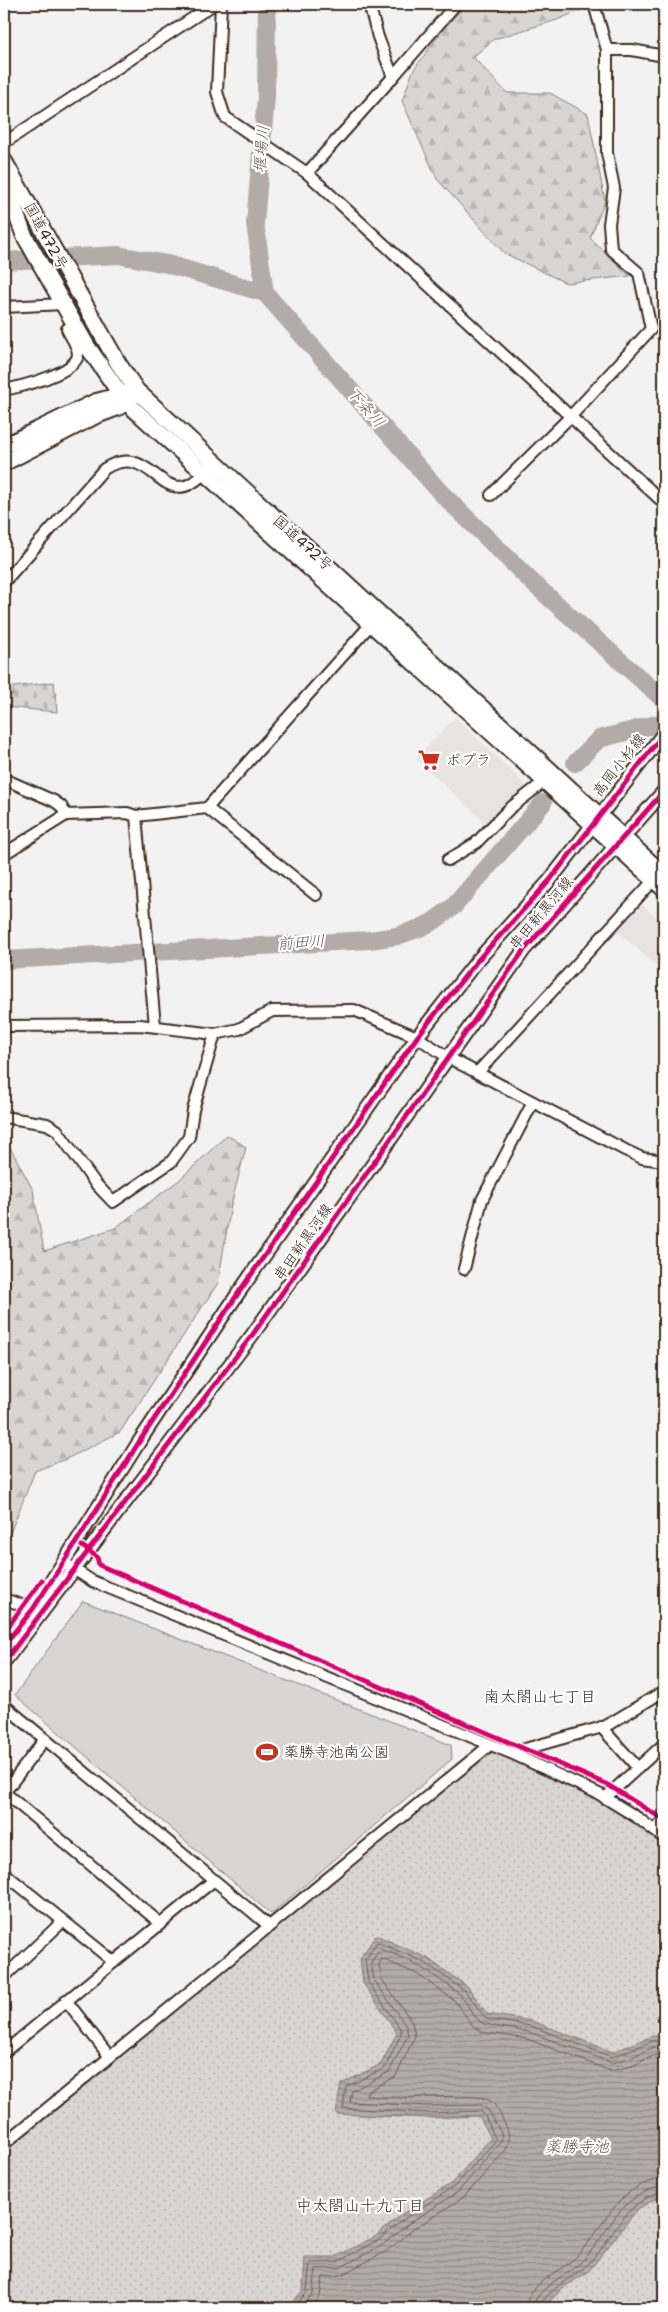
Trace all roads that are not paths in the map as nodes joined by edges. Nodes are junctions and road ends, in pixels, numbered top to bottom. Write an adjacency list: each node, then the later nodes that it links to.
1 (214, 4): 9 (street)
2 (222, 4): 11 (street)
3 (369, 4): 8 (street)
4 (456, 4): 8 (street)
5 (594, 4): 6 (street)
6 (607, 50): 7 (street); 19 (street)
7 (664, 56)
8 (393, 77): 11 (street)
9 (4, 143)
10 (4, 161): 17 (highway, 国道472号)
11 (307, 173): 19 (street)
12 (4, 182): 13 (highway, 国道472号)
13 (60, 297): 14 (street); 15 (highway, 国道472号)
14 (4, 307)
15 (75, 324): 16 (street); 18 (highway, 国道472号)
16 (4, 390)
17 (137, 391): 18 (highway); 22 (highway, 国道472号)
18 (122, 398): 20 (highway); 21 (highway); 22 (highway, 国道472号)
19 (571, 416): 23 (street); 24 (street)
20 (4, 446)
21 (4, 463)
22 (209, 468): 25 (street); 26 (highway, 国道472号); 34 (highway, 国道472号)
23 (491, 495)
24 (664, 503)
25 (4, 582)
26 (372, 623): 29 (highway, 国道472号); 31 (street)
27 (664, 733): 34 (main road, 高岡小杉線)
28 (4, 779): 32 (street)
29 (545, 780): 34 (highway, 国道472号); 37 (street)
30 (664, 792): 35 (main road)
31 (207, 808): 33 (street); 39 (street)
32 (66, 815): 33 (street); 36 (street)
33 (136, 816): 41 (street)
34 (597, 821): 35 (highway, 国道472号); 43 (main road, 串田新黒河線)
35 (620, 841): 38 (highway, 国道472号); 44 (main road, 串田新黒河線)
36 (4, 854)
37 (448, 860)
38 (661, 881): 45 (street)
39 (316, 895)
40 (4, 1026): 41 (street)
41 (155, 1026): 42 (street)
42 (215, 1034): 43 (street); 47 (street)
43 (417, 1038): 44 (street); 50 (main road, 串田新黒河線)
44 (449, 1058): 45 (street); 50 (main road, 串田新黒河線)
45 (478, 1072): 46 (street)
46 (533, 1102): 48 (street); 49 (street)
47 (4, 1117)
48 (664, 1161)
49 (464, 1269)
50 (68, 1566): 52 (main road, 串田新黒河線); 54 (main road, 串田新黒河線); 60 (street)
51 (4, 1599): 52 (street)
52 (33, 1609): 53 (main road, 串田新黒河線)
53 (4, 1645)
54 (4, 1662)
55 (664, 1691): 57 (street)
56 (4, 1705): 58 (street)
57 (601, 1727): 61 (street); 62 (street)
58 (46, 1739): 63 (street); 70 (street)
59 (664, 1744): 62 (street)
60 (490, 1745): 61 (street); 74 (street)
61 (511, 1754): 64 (street)
62 (638, 1768): 64 (street)
63 (4, 1792): 73 (street)
64 (605, 1798): 66 (street)
65 (664, 1821): 66 (street)
66 (654, 1830): 67 (street)
67 (664, 1838)
68 (4, 1873): 69 (street)
69 (12, 1880): 71 (street); 72 (street)
70 (213, 1881): 73 (street); 74 (street)
71 (4, 1888)
72 (62, 1922): 75 (street); 76 (street)
73 (160, 1923): 75 (street)
74 (268, 1925): 79 (street)
75 (114, 1962): 77 (street)
76 (4, 1978)
77 (66, 2000): 78 (street); 79 (street)
78 (4, 2052)
79 (109, 2056): 80 (street)
80 (4, 2144)

